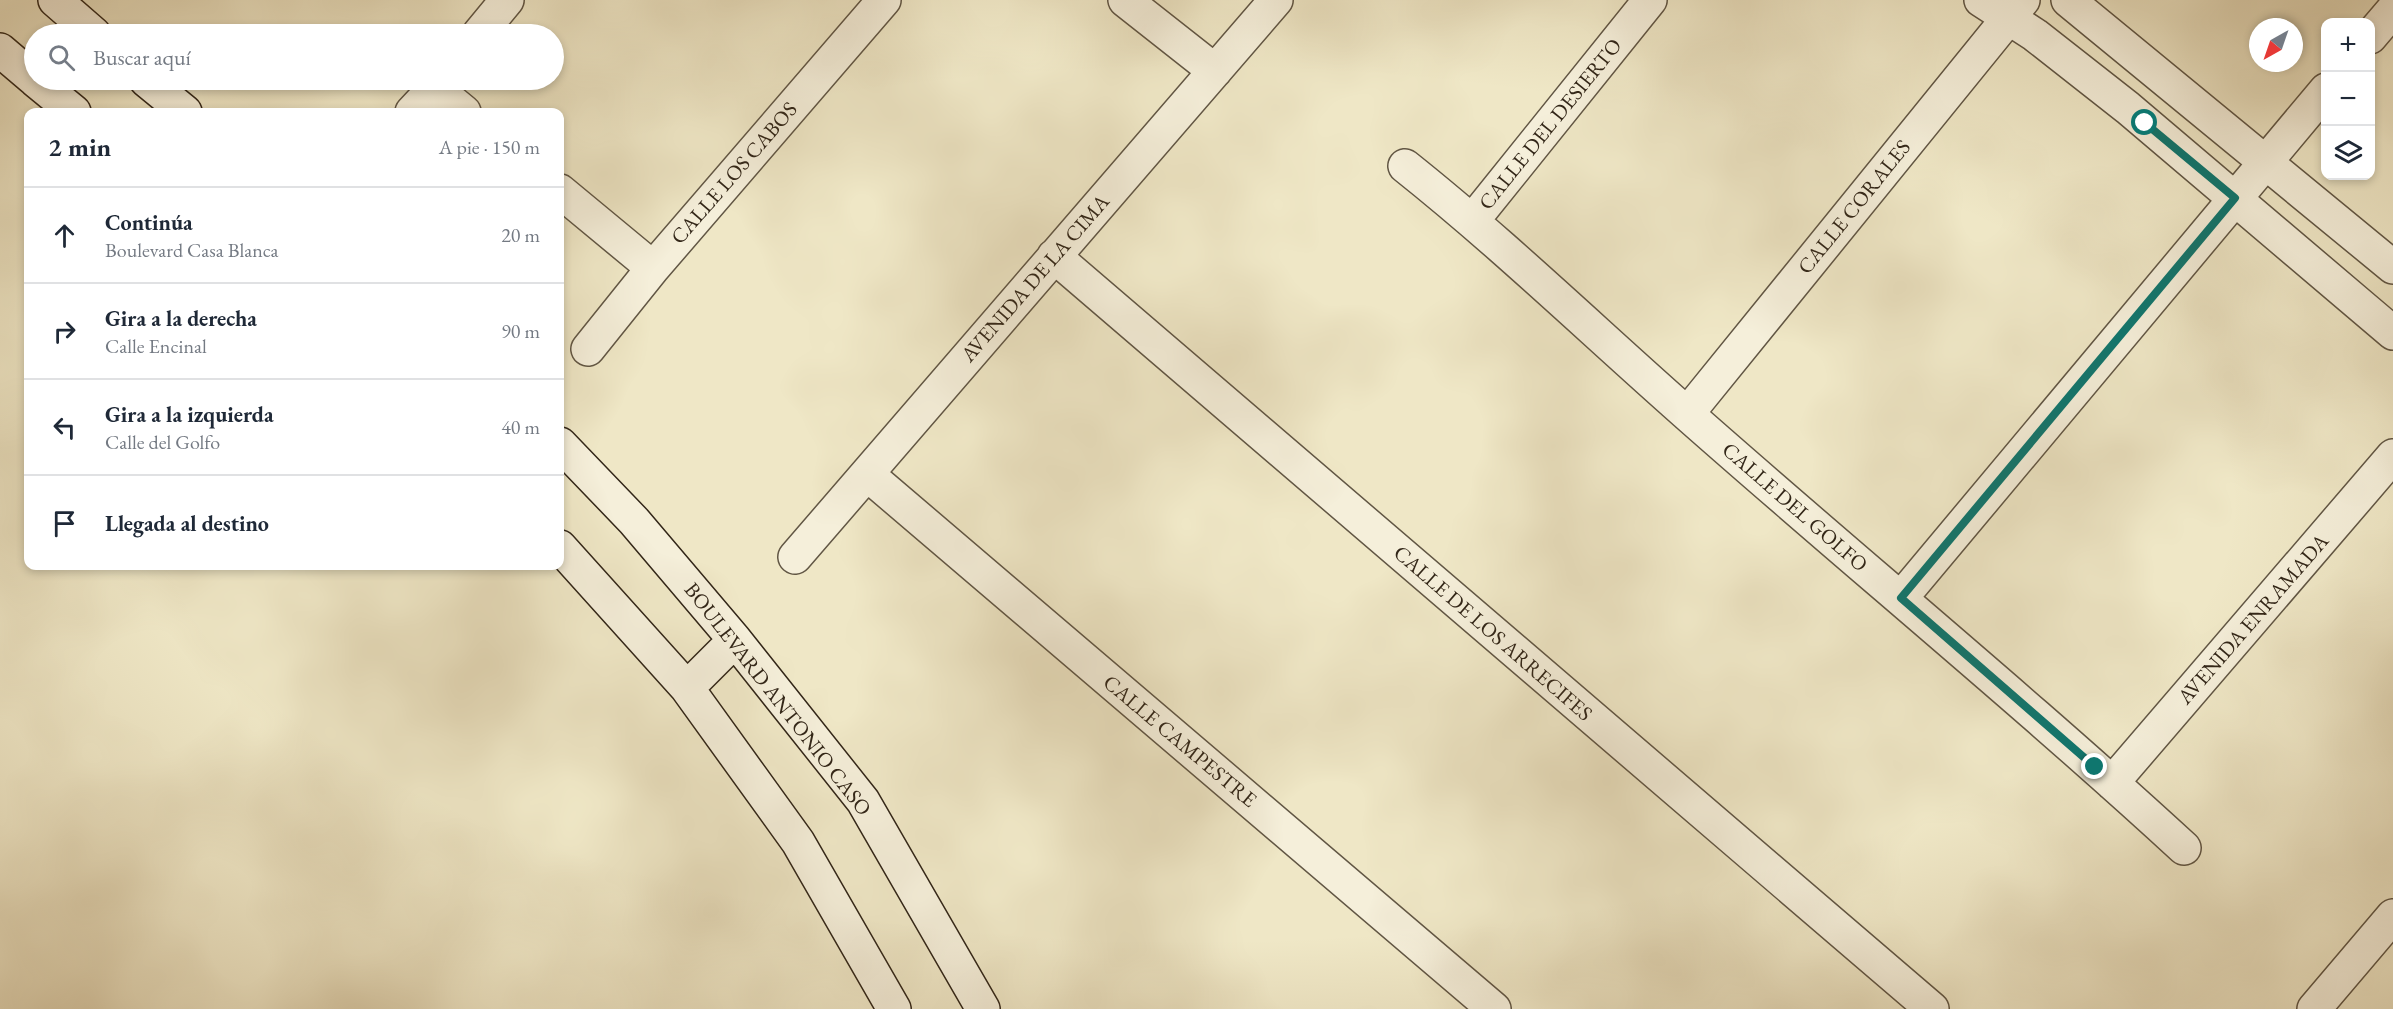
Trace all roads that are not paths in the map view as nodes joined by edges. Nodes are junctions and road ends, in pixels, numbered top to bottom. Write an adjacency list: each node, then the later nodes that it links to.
1 (55, 0): 10 (street)
2 (507, 0): 11 (street)
3 (884, 0): 32 (street, CALLE LOS CABOS)
4 (1125, 0): 15 (street)
5 (1276, 0): 15 (street, AVENIDA DE LA CIMA)
6 (1650, 0): 29 (street, CALLE DEL DESIERTO)
7 (2068, 0): 25 (street)
8 (2004, 5): 28 (street); 35 (street, CALLE CORALES)
9 (2393, 10): 12 (street)
10 (83, 24)
11 (487, 24)
12 (2375, 31)
13 (0, 50): 14 (street)
14 (24, 70)
15 (1215, 71): 30 (street, AVENIDA DE LA CIMA)
16 (48, 90): 21 (street)
17 (159, 90): 22 (street)
18 (432, 90): 23 (street)
19 (444, 90): 24 (street)
20 (2321, 95): 25 (street)
21 (69, 108)
22 (180, 108)
23 (416, 108)
24 (460, 108)
25 (2266, 161): 28 (street); 31 (street)
26 (1405, 166): 29 (street, CALLE DEL GOLFO)
27 (564, 194): 32 (street)
28 (2235, 198): 33 (street); 41 (street)
29 (1473, 220): 35 (street, CALLE DEL GOLFO)
30 (1054, 256): 38 (street, AVENIDA DE LA CIMA); 50 (street, CALLE DE LOS ARRECIFES)
31 (2393, 267)
32 (652, 268): 34 (street, CALLE LOS CABOS)
33 (2393, 333)
34 (588, 349)
35 (1687, 414): 41 (street, CALLE DEL GOLFO)
36 (564, 448): 42 (street, BOULEVARD ANTONIO CASO)
37 (2393, 456): 44 (street, AVENIDA ENRAMADA)
38 (867, 474): 40 (street, AVENIDA DE LA CIMA); 49 (street, CALLE CAMPESTRE)
39 (564, 551): 43 (street)
40 (795, 557)
41 (1901, 598): 44 (street, CALLE DEL GOLFO)
42 (735, 640): 43 (street); 48 (street, BOULEVARD ANTONIO CASO)
43 (687, 688): 47 (street)
44 (2112, 783): 45 (street, CALLE DEL GOLFO)
45 (2184, 848)
46 (2393, 916): 51 (street)
47 (894, 1009)
48 (983, 1009)
49 (1494, 1009)
50 (1932, 1009)
51 (2314, 1009)

